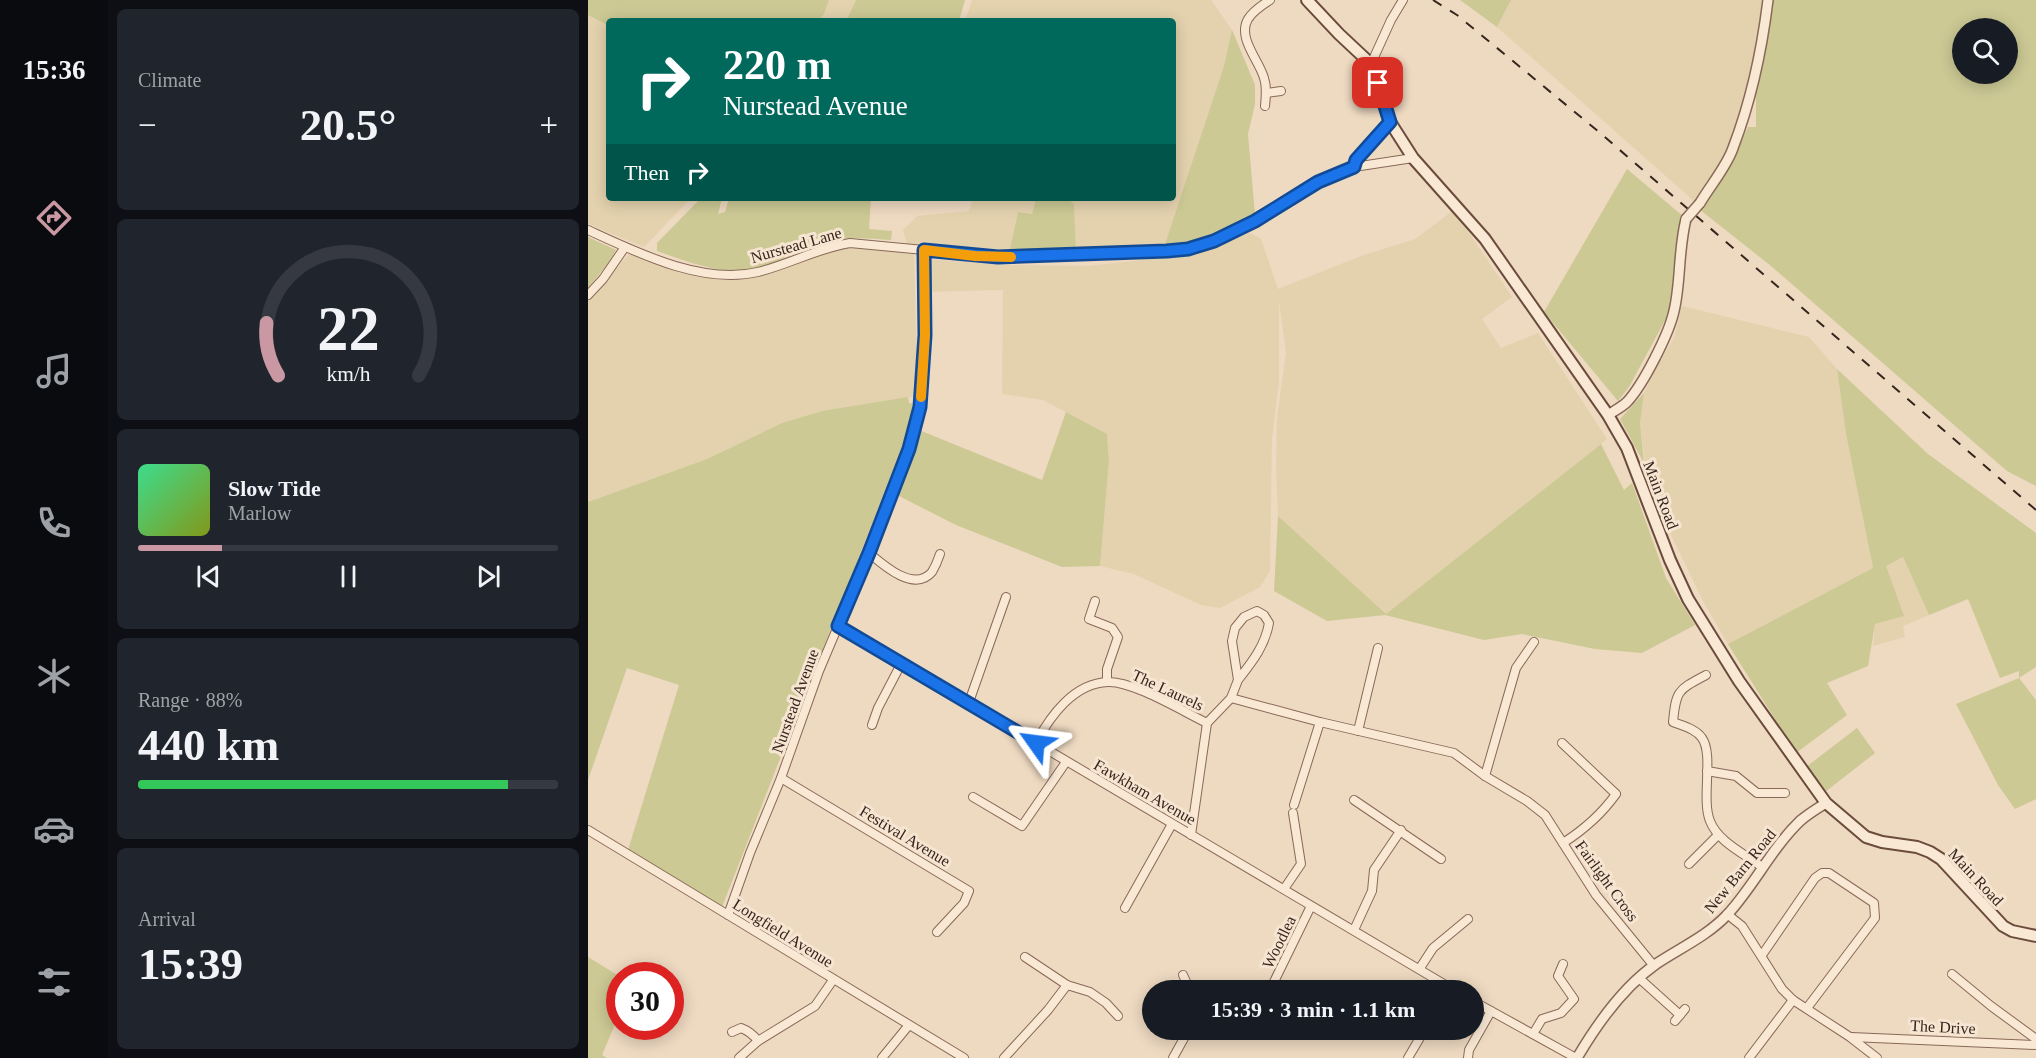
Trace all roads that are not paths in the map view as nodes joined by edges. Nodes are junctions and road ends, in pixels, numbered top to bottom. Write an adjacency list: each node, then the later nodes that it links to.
1 (1270, 0): 7 (street)
2 (1307, 0): 5 (main road, Main Road)
3 (1402, 0): 5 (street)
4 (1768, 0): 16 (street, bridge)
5 (1371, 64): 9 (main road, Main Road)
6 (1281, 91): 7 (street)
7 (1267, 93): 8 (street)
8 (1265, 106)
9 (1390, 122): 10 (main road, Main Road); 11 (street)
10 (1413, 158): 11 (street, Nurstead Lane); 16 (main road, Main Road)
11 (1354, 167): 14 (street, Nurstead Lane)
12 (588, 230): 13 (street, Nurstead Lane)
13 (625, 247): 14 (street, Nurstead Lane); 15 (street)
14 (924, 250): 17 (street, Nurstead Avenue)
15 (588, 295)
16 (1608, 415): 43 (main road, Main Road)
17 (869, 553): 18 (street); 21 (street, Nurstead Avenue)
18 (940, 554)
19 (1006, 597): 29 (street)
20 (1095, 601): 27 (street)
21 (838, 626): 24 (street, Fawkham Avenue); 39 (street, Nurstead Avenue)
22 (1534, 642): 38 (street)
23 (1378, 648): 33 (street)
24 (901, 664): 29 (street, Fawkham Avenue); 32 (street)
25 (1706, 675): 37 (street)
26 (1238, 680): 26 (street); 28 (street)
27 (1107, 682): 31 (street, The Laurels); 34 (street, The Laurels)
28 (1231, 698): 30 (street); 31 (street)
29 (969, 702): 34 (street, Fawkham Avenue)
30 (1320, 722): 33 (street); 53 (street)
31 (1207, 723): 47 (street)
32 (872, 725)
33 (1358, 730): 38 (street)
34 (1036, 743): 36 (street, Fawkham Avenue)
35 (1562, 743): 49 (street, Fairlight Cross)
36 (1066, 762): 41 (street); 44 (street, Fawkham Avenue)
37 (1707, 771): 40 (street); 48 (street)
38 (1485, 776): 49 (street)
39 (781, 778): 57 (street, Nurstead Avenue); 60 (street, Festival Avenue)
40 (1785, 793)
41 (974, 797)
42 (1354, 800): 46 (street)
43 (1826, 802): 52 (street, New Barn Road); 61 (main road, Main Road)
44 (1172, 824): 47 (street, Fawkham Avenue); 55 (street)
45 (588, 830): 57 (street, Longfield Avenue)
46 (1401, 830): 50 (street); 59 (street)
47 (1191, 835): 53 (street, Fawkham Avenue)
48 (1718, 835): 51 (street); 52 (street)
49 (1563, 843): 65 (street, Fairlight Cross)
50 (1441, 859)
51 (1689, 864)
52 (1762, 867): 56 (street, New Barn Road)
53 (1284, 889): 54 (street, Fawkham Avenue)
54 (1311, 906): 59 (street, Fawkham Avenue); 72 (street, Woodlea)
55 (1125, 908)
56 (1727, 914): 62 (street); 65 (street, New Barn Road)
57 (728, 915): 70 (street, Longfield Avenue)
58 (1468, 919): 66 (street)
59 (1354, 930): 66 (street, Fawkham Avenue)
60 (937, 932)
61 (2036, 936)
62 (1762, 955): 75 (street); 77 (street)
63 (1025, 957): 74 (street)
64 (1563, 964): 83 (street)
65 (1654, 966): 69 (street, New Barn Road)
66 (1420, 968): 73 (street, Fawkham Avenue)
67 (1952, 974): 85 (street, The Drive)
68 (1183, 975): 71 (street)
69 (1640, 979): 79 (street); 97 (street, New Barn Road)
70 (833, 980): 81 (street, Longfield Avenue); 88 (street)
71 (1185, 980)
72 (1275, 980)
73 (1438, 980)
74 (1067, 985): 80 (street); 93 (street)
75 (1793, 1000): 77 (street); 98 (street)
76 (1484, 1007): 78 (street)
77 (1807, 1008): 84 (street)
78 (1491, 1011): 83 (street); 96 (street)
79 (1680, 1015)
80 (1118, 1016)
81 (909, 1025): 91 (street); 92 (street, Longfield Avenue)
82 (732, 1032): 88 (street)
83 (1533, 1034): 97 (street)
84 (1850, 1037): 89 (street, The Drive); 99 (street)
85 (2036, 1039)
86 (1184, 1040): 94 (street)
87 (1419, 1040): 95 (street)
88 (758, 1041): 90 (street)
89 (2036, 1045)
90 (739, 1058)
91 (882, 1058)
92 (964, 1058)
93 (1004, 1058)
94 (1173, 1058)
95 (1408, 1058)
96 (1468, 1058)
97 (1576, 1058)
98 (1749, 1058)
99 (1877, 1058)

